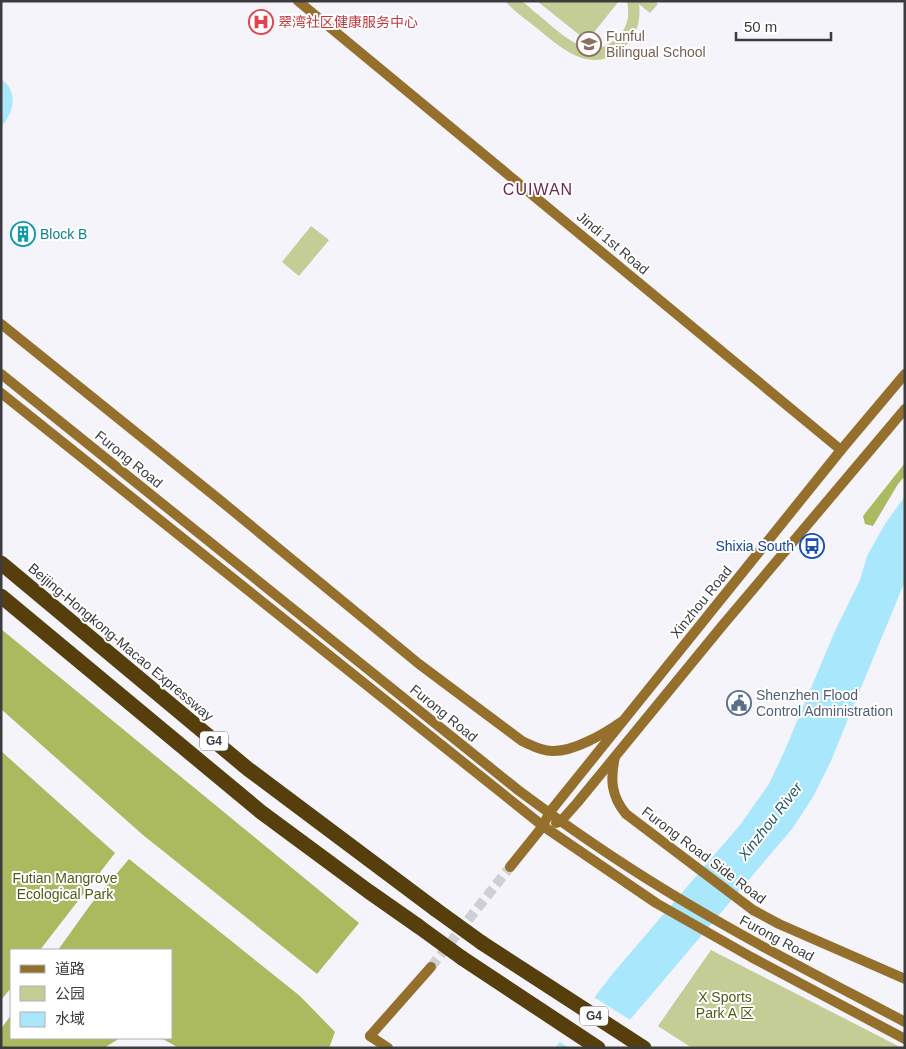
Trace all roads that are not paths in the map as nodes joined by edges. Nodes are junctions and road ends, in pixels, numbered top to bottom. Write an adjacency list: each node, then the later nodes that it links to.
1 (298, 1): 7 (main road, Jindi 1st Road)
2 (1, 324): 10 (main road)
3 (1, 374): 12 (main road, Furong Road)
4 (905, 374): 7 (main road, Xinzhou Road)
5 (1, 393): 14 (main road, Furong Road)
6 (905, 409): 11 (main road)
7 (841, 450): 10 (main road, Xinzhou Road)
8 (1, 563): 24 (highway, Beijing-Hongkong-Macao Expressway / G4, bridge)
9 (1, 596): 23 (highway, G4, bridge)
10 (622, 722): 12 (main road, Xinzhou Road)
11 (615, 756): 13 (main road); 17 (main road, Furong Road Side Road)
12 (549, 813): 13 (main road, Furong Road); 14 (main road, Xinzhou Road)
13 (561, 821): 14 (main road); 18 (main road, Furong Road)
14 (542, 826): 15 (main road, Xinzhou Road); 20 (main road, Furong Road)
15 (510, 867)
16 (431, 967): 19 (main road)
17 (905, 979)
18 (905, 1022)
19 (370, 1036): 21 (main road); 22 (main road)
20 (905, 1040)
21 (378, 1048)
22 (388, 1048)
23 (598, 1048)
24 (644, 1048)

